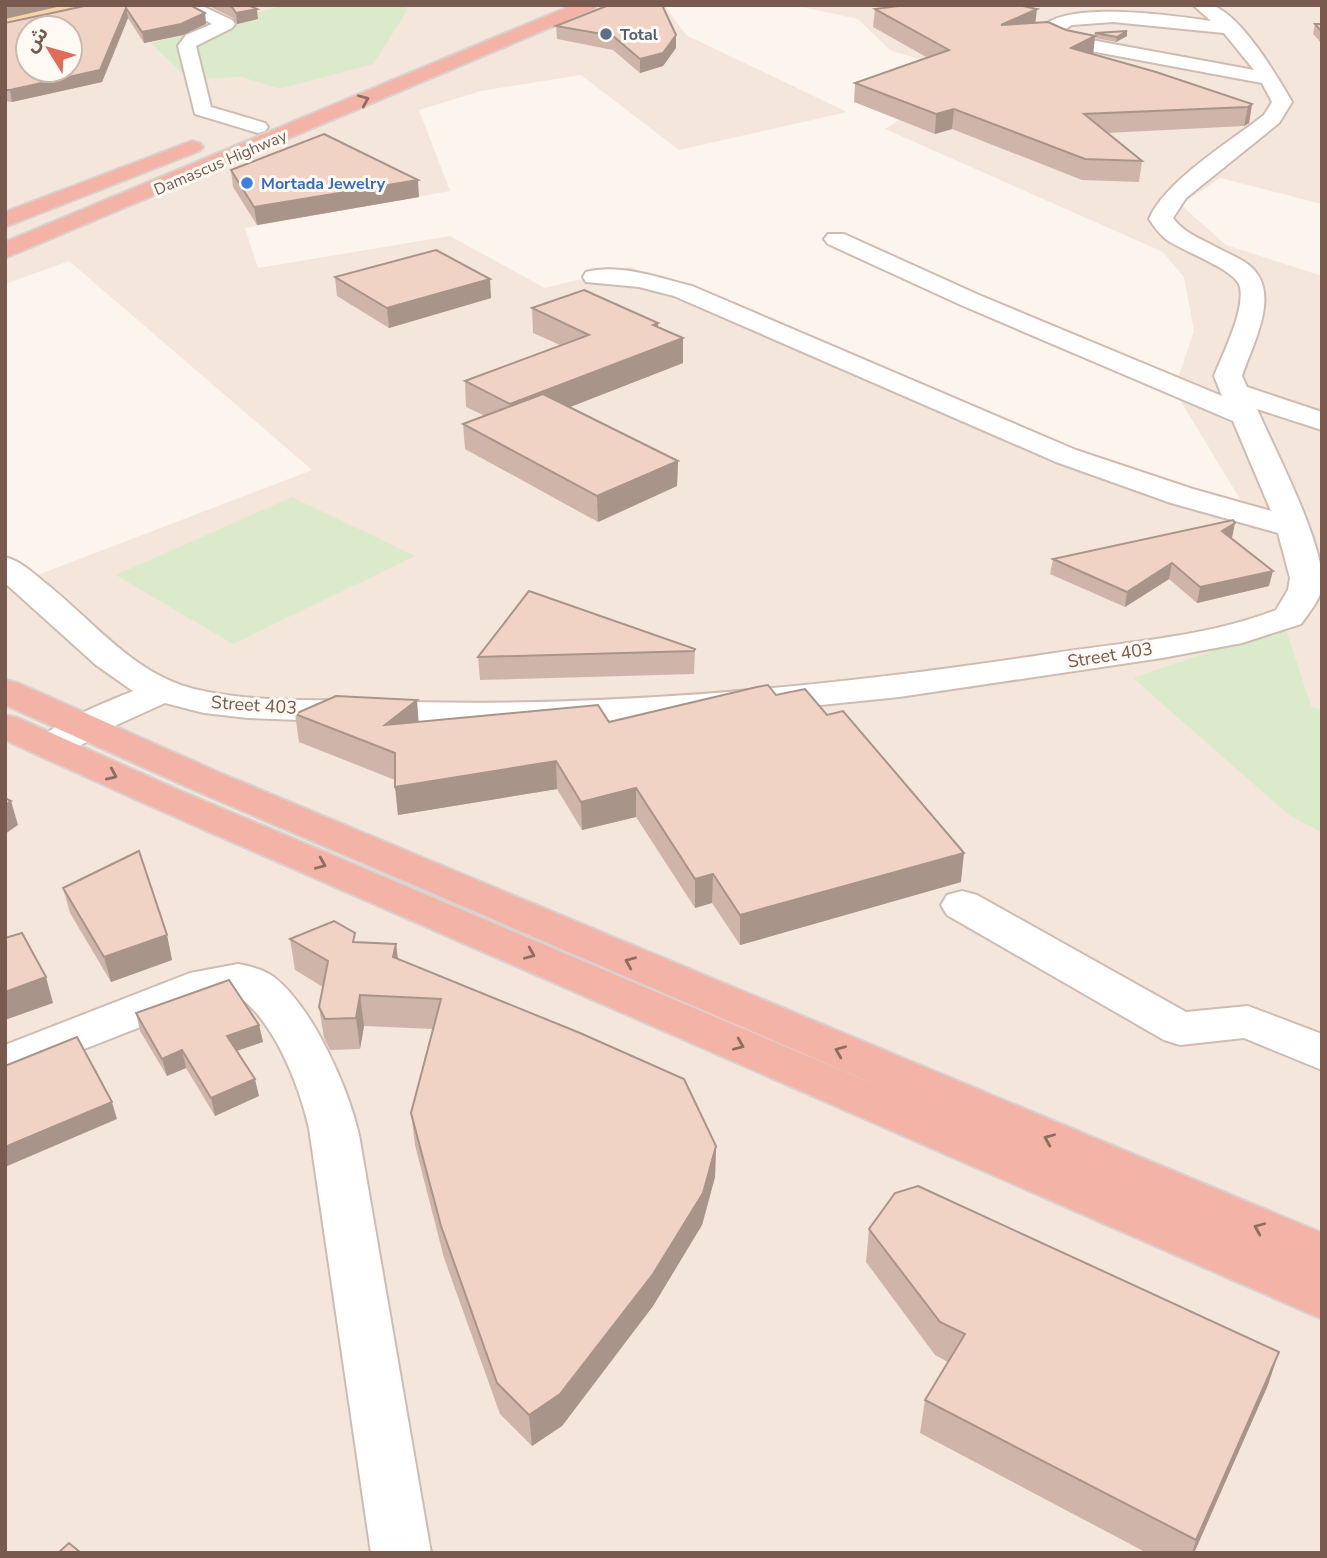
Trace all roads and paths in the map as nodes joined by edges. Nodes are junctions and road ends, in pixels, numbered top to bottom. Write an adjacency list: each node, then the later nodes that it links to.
1 (186, 5): 13 (street)
2 (1201, 5): 8 (street)
3 (85, 7): 6 (main road); 7 (main road)
4 (595, 8): 5 (highway); 9 (highway)
5 (556, 12): 9 (highway); 10 (highway)
6 (5, 20)
7 (5, 26)
8 (1231, 28): 11 (street); 11 (street)
9 (432, 61): 10 (highway); 12 (highway, Damascus Highway, one-way to 9)
10 (409, 65): 13 (highway, Damascus Highway)
11 (1270, 79): 21 (street)
12 (301, 127): 14 (highway, Damascus Highway); 19 (highway)
13 (253, 129): 14 (highway, Damascus Highway); 15 (highway)
14 (138, 189): 16 (highway, Damascus Highway); 18 (highway, Damascus Highway)
15 (5, 220)
16 (5, 234)
17 (836, 239): 21 (street)
18 (5, 251)
19 (5, 263)
20 (595, 277): 23 (street)
21 (1238, 403): 22 (street); 23 (street)
22 (1322, 421)
23 (1292, 527): 25 (street)
24 (5, 566): 28 (street, Street 403)
25 (1289, 617): 26 (street); 28 (street, Street 403)
26 (1322, 627)
27 (5, 691): 30 (highway)
28 (163, 691): 30 (street)
29 (5, 726): 30 (highway)
30 (67, 737): 34 (highway, one-way to 30); 35 (highway, one-way to 35)
31 (962, 905): 32 (street)
32 (1322, 1054)
33 (5, 1063): 36 (street)
34 (1322, 1255)
35 (1322, 1297)
36 (401, 1553)

